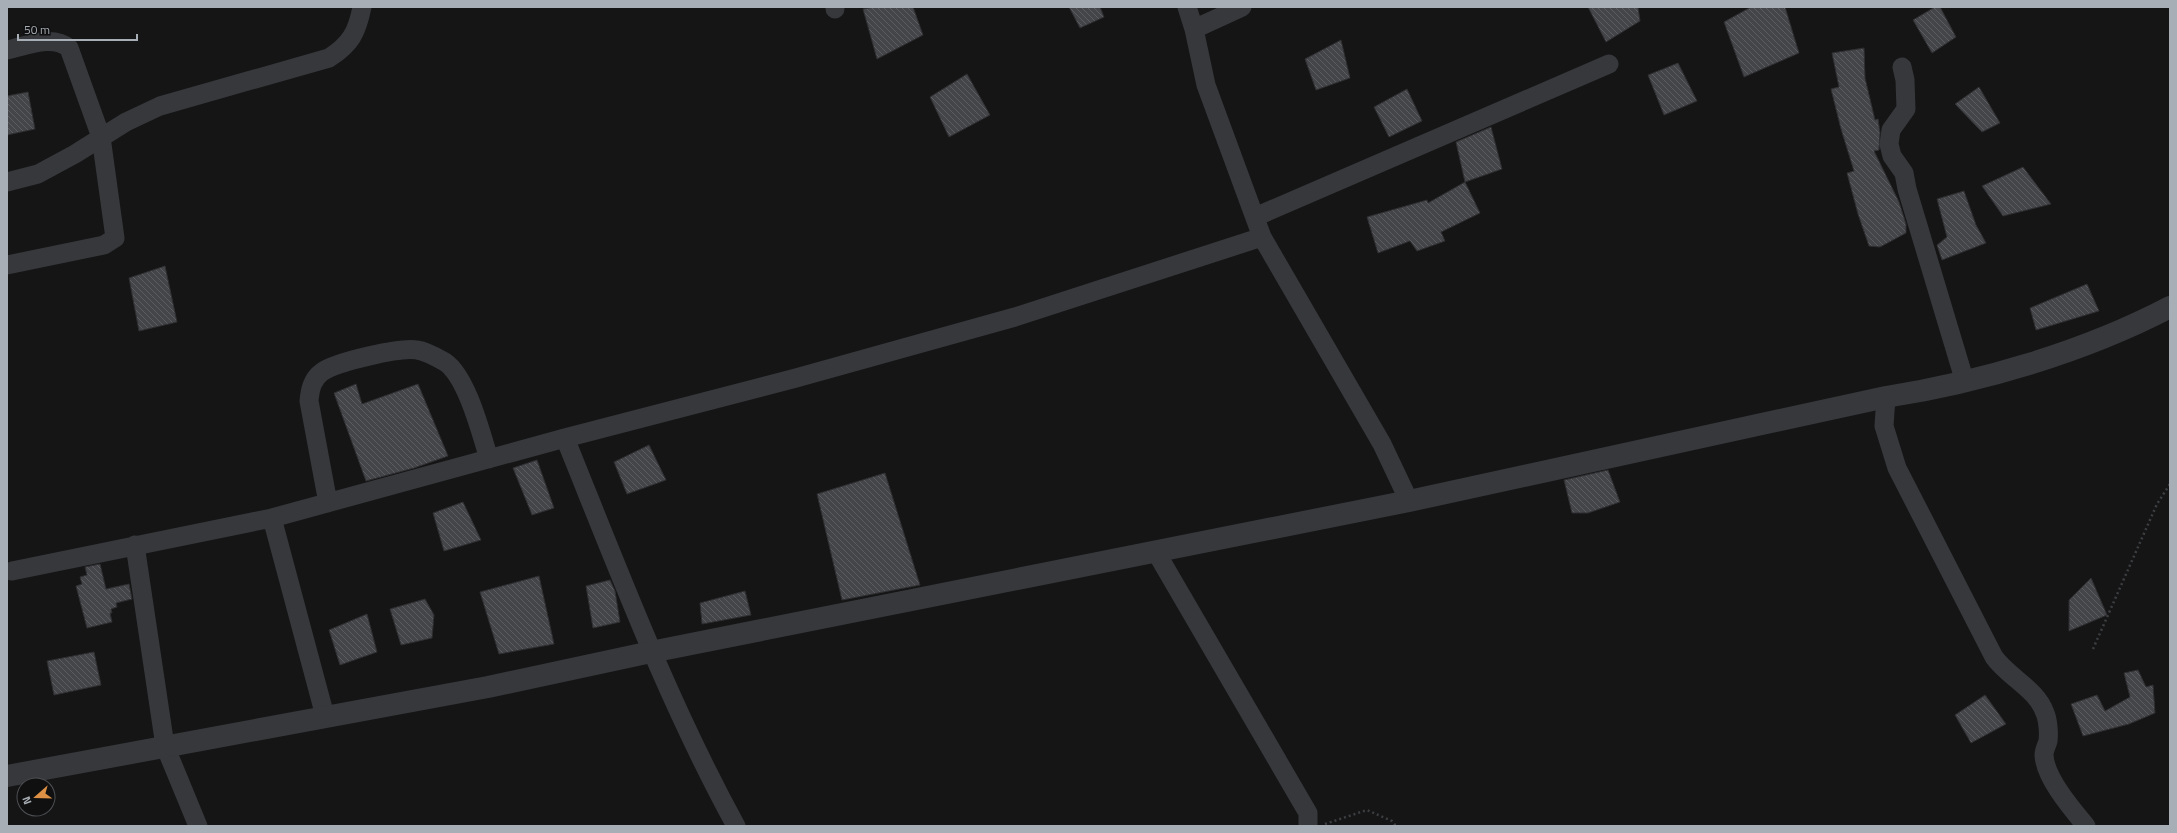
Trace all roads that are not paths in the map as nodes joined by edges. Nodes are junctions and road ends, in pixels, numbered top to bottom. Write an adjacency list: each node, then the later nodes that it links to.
1 (362, 7): 8 (street)
2 (1187, 7): 4 (street)
3 (1242, 7): 4 (street)
4 (1194, 29): 10 (street)
5 (7, 50): 8 (street)
6 (1609, 64): 10 (street)
7 (1902, 67): 14 (street)
8 (100, 137): 9 (street); 12 (street)
9 (7, 182)
10 (1255, 217): 11 (street)
11 (1262, 237): 16 (street); 18 (street)
12 (7, 265)
13 (2170, 307): 14 (street)
14 (1965, 382): 15 (street)
15 (1886, 397): 18 (street); 31 (street)
16 (565, 438): 17 (street); 24 (street)
17 (489, 459): 19 (street); 19 (street)
18 (1409, 501): 22 (street)
19 (328, 503): 20 (street)
20 (272, 518): 21 (street); 25 (street)
21 (135, 545): 23 (street); 26 (street)
22 (1156, 552): 24 (street); 28 (street)
23 (12, 571)
24 (651, 652): 25 (street); 30 (street)
25 (325, 716): 26 (street)
26 (165, 746): 27 (street); 29 (street)
27 (7, 776)
28 (1308, 819)
29 (198, 826)
30 (736, 826)
31 (2086, 826)

